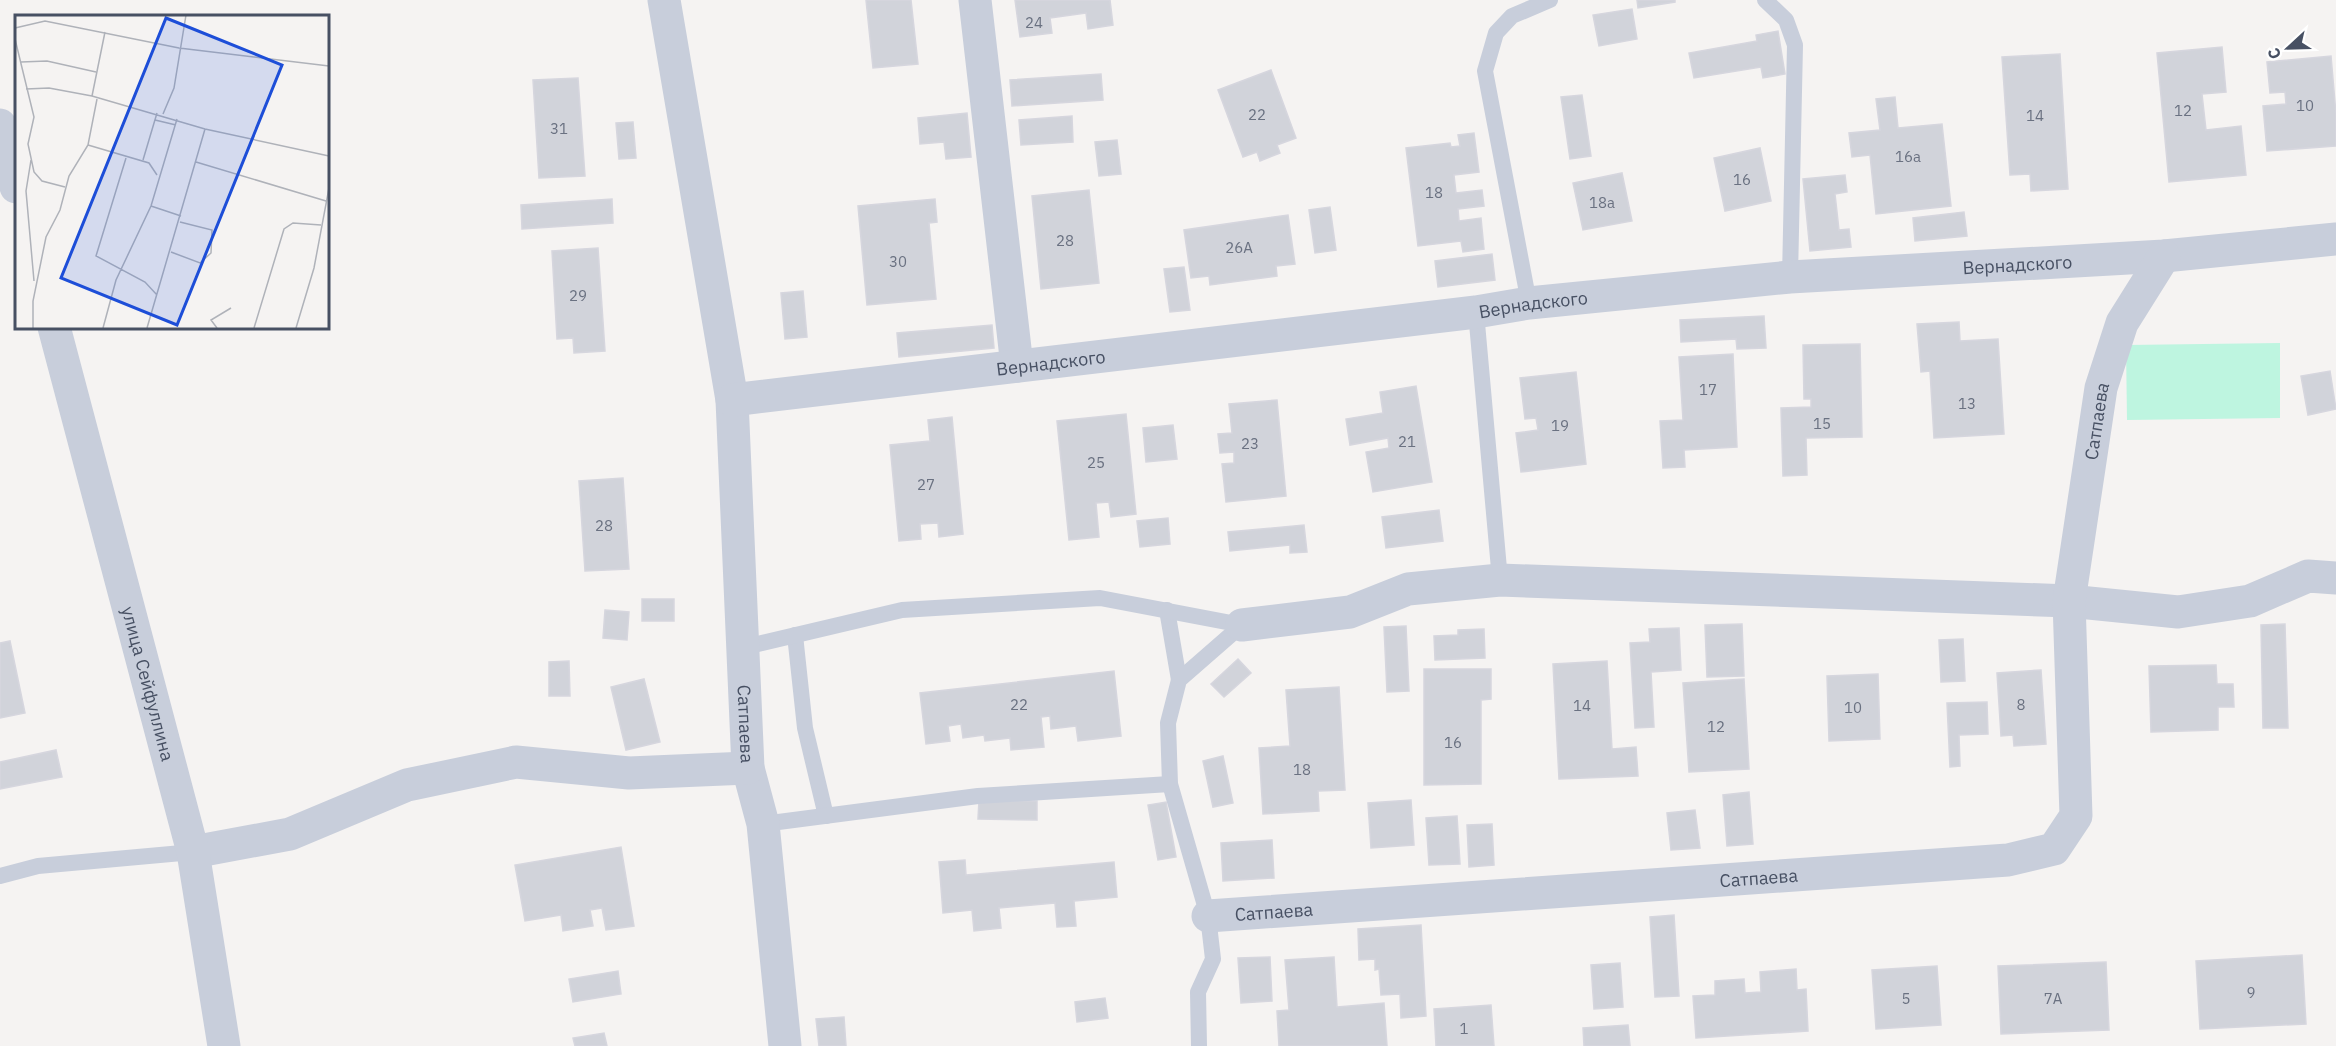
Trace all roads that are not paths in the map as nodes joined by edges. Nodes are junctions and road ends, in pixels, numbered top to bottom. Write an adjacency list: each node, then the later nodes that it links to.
1 (664, 0): 14 (street, Сатпаева)
2 (975, 0): 13 (street)
3 (1550, 0): 10 (lane)
4 (1765, 0): 9 (lane)
5 (0, 125): 6 (street)
6 (15, 183)
7 (2336, 239): 8 (street, Вернадского)
8 (2164, 256): 9 (street, Вернадского); 17 (street, Сатпаева)
9 (1790, 277): 10 (street, Вернадского)
10 (1529, 303): 11 (street, Вернадского)
11 (1476, 312): 13 (street, Вернадского); 16 (lane)
12 (54, 328): 27 (street, улица Сейфуллина)
13 (1017, 366): 14 (street, Вернадского)
14 (732, 400): 21 (street, Сатпаева)
15 (2336, 578): 17 (street)
16 (1500, 580): 17 (street); 19 (street)
17 (2069, 601): 29 (street, Сатпаева)
18 (1167, 610): 19 (lane); 20 (lane); 22 (lane)
19 (1242, 625): 22 (lane)
20 (795, 635): 21 (lane); 25 (lane)
21 (741, 648): 23 (street, Сатпаева)
22 (1179, 680): 24 (lane)
23 (748, 768): 26 (street, Сатпаева); 27 (street)
24 (1170, 784): 25 (lane); 29 (lane)
25 (826, 816): 26 (lane)
26 (763, 824): 31 (street, Сатпаева)
27 (193, 852): 28 (lane); 30 (street, улица Сейфуллина)
28 (0, 876)
29 (1208, 916): 32 (lane)
30 (224, 1046)
31 (785, 1046)
32 (1199, 1046)

